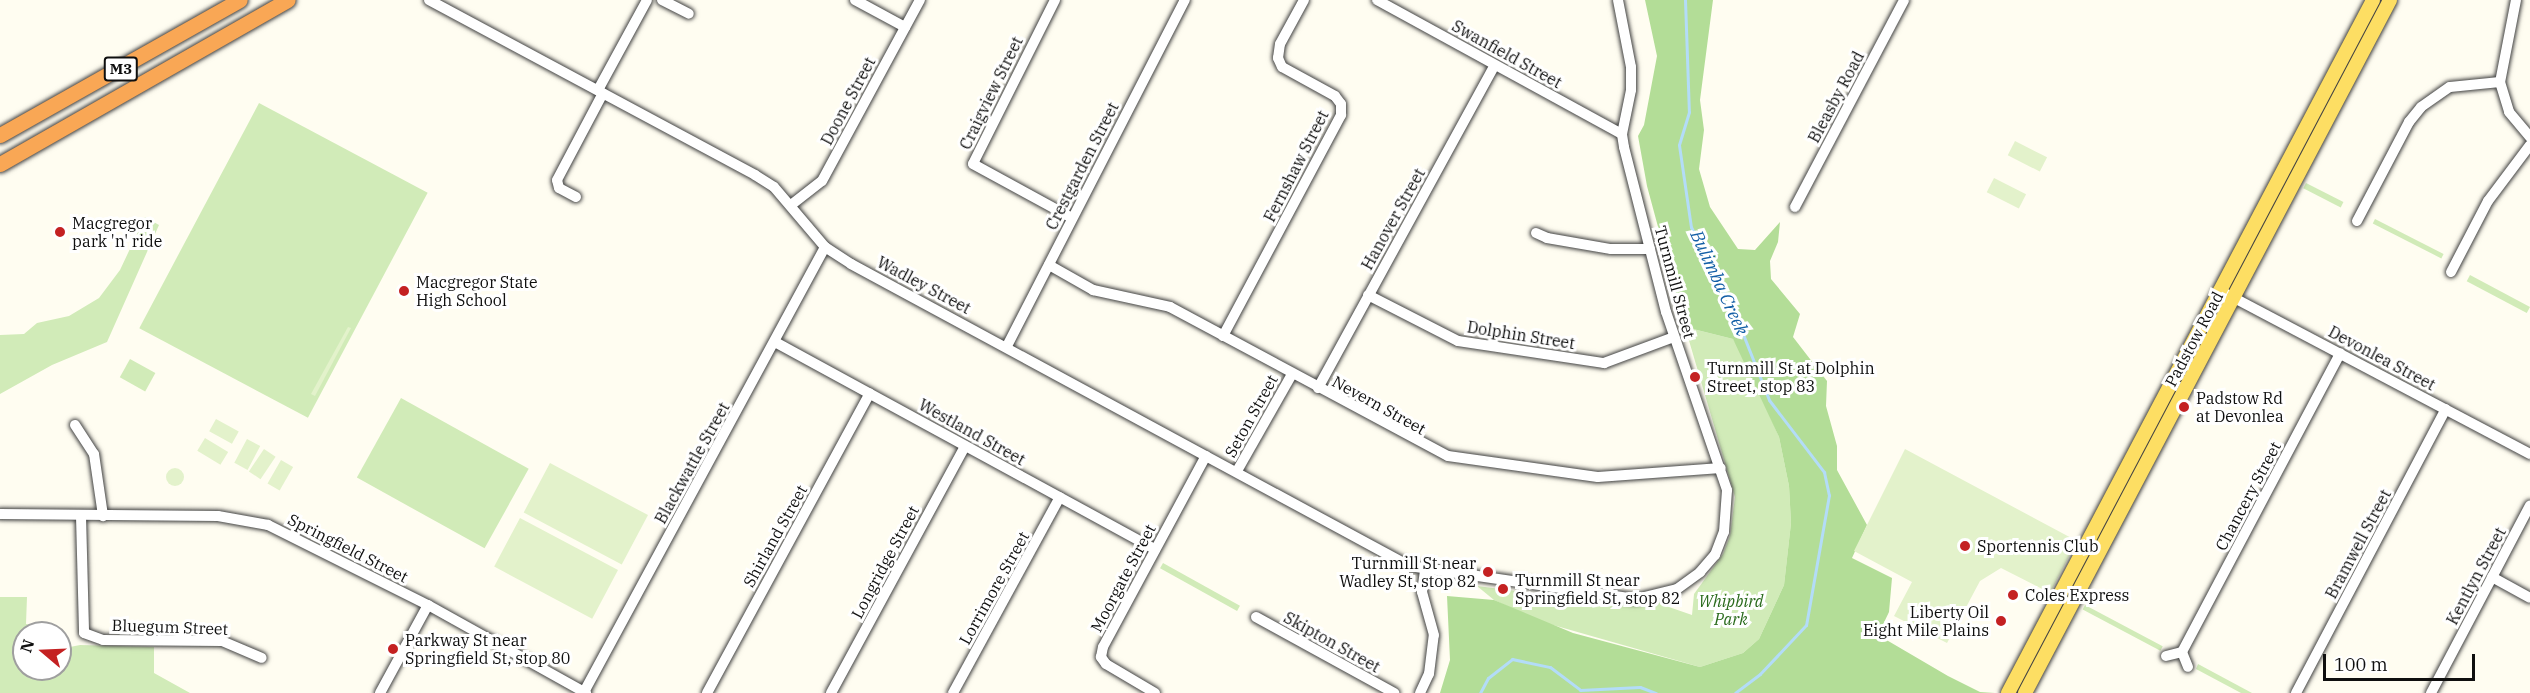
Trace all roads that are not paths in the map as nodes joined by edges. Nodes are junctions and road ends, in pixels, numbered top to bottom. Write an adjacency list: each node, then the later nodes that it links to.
1 (240, 0): 23 (highway, M3)
2 (287, 0): 26 (highway, M3)
3 (429, 0): 21 (street, Wadley Street)
4 (646, 0): 21 (street)
5 (662, 0): 17 (street)
6 (855, 0): 18 (street)
7 (920, 0): 18 (street, Doone Street)
8 (1056, 0): 30 (street, Craigview Street)
9 (1185, 0): 30 (street, Crestgarden Street)
10 (1304, 0): 40 (street, Fernshaw Street)
11 (1377, 0): 19 (street, Swanfield Street)
12 (1618, 0): 22 (street)
13 (1904, 0): 29 (street, Bleasby Road)
14 (2373, 0): 37 (main road, Padstow Road)
15 (2390, 0): 39 (main road, Padstow Road)
16 (2516, 0): 20 (street)
17 (689, 14)
18 (905, 27): 28 (street, Doone Street)
19 (1495, 65): 22 (street, Swanfield Street); 38 (street, Hanover Street)
20 (2500, 82): 24 (street); 31 (street)
21 (600, 92): 27 (street); 28 (street, Wadley Street)
22 (1622, 134): 34 (street, Turnmill Street)
23 (0, 135)
24 (2530, 137)
25 (2530, 145): 36 (street)
26 (0, 164)
27 (576, 197)
28 (791, 205): 33 (street, Wadley Street)
29 (1795, 207)
30 (1072, 218): 35 (street, Crestgarden Street)
31 (2357, 220)
32 (1536, 233): 34 (street)
33 (825, 247): 42 (street, Blackwattle Street); 43 (street, Wadley Street)
34 (1650, 249): 41 (street, Turnmill Street)
35 (1049, 265): 40 (street, Nevern Street); 43 (street, Crestgarden Street)
36 (2451, 272)
37 (2219, 290): 39 (street, Devonlea Street); 79 (main road, Padstow Road)
38 (1368, 295): 41 (street, Dolphin Street); 46 (street, Hanover Street)
39 (2234, 298): 44 (street, Devonlea Street); 80 (main road, Padstow Road)
40 (1223, 336): 45 (street, Nevern Street)
41 (1674, 337): 53 (street, Turnmill Street)
42 (775, 342): 47 (street, Westland Street); 71 (street, Blackwattle Street)
43 (1007, 346): 52 (street, Wadley Street)
44 (2340, 353): 48 (street, Devonlea Street); 66 (street, Chancery Street)
45 (1292, 374): 46 (street, Nevern Street); 54 (street, Seton Street)
46 (1318, 388): 53 (street, Nevern Street)
47 (870, 393): 50 (street, Westland Street); 73 (street, Shirland Street)
48 (2446, 409): 51 (street, Devonlea Street); 81 (street, Bramwell Street)
49 (75, 425): 59 (street)
50 (965, 446): 55 (street, Westland Street); 74 (street, Longridge Street)
51 (2530, 454)
52 (1206, 456): 54 (street, Wadley Street); 60 (street, Moorgate Street)
53 (1721, 468): 61 (street, Turnmill Street)
54 (1237, 471): 61 (street, Wadley Street)
55 (1060, 497): 60 (street, Westland Street); 75 (street, Lorrimore Street)
56 (2530, 505): 62 (street, Kentlyn Street)
57 (0, 514): 58 (street, Springfield Street)
58 (81, 516): 59 (street, Springfield Street); 68 (street, Bluegum Street)
59 (103, 516): 64 (street, Springfield Street)
60 (1155, 549): 76 (street, Moorgate Street)
61 (1425, 570): 78 (street)
62 (2492, 578): 63 (street); 82 (street, Kentlyn Street)
63 (2530, 598)
64 (428, 605): 70 (street, Springfield Street); 72 (street)
65 (1256, 617): 77 (street, Skipton Street)
66 (2182, 652): 67 (street); 69 (street)
67 (2166, 656)
68 (262, 658)
69 (2188, 667)
70 (567, 688): 71 (street, Springfield Street)
71 (585, 692)
72 (380, 693)
73 (707, 693)
74 (831, 693)
75 (953, 693)
76 (1155, 693)
77 (1394, 693)
78 (1420, 693)
79 (2008, 693)
80 (2025, 693)
81 (2296, 693)
82 (2431, 693)

